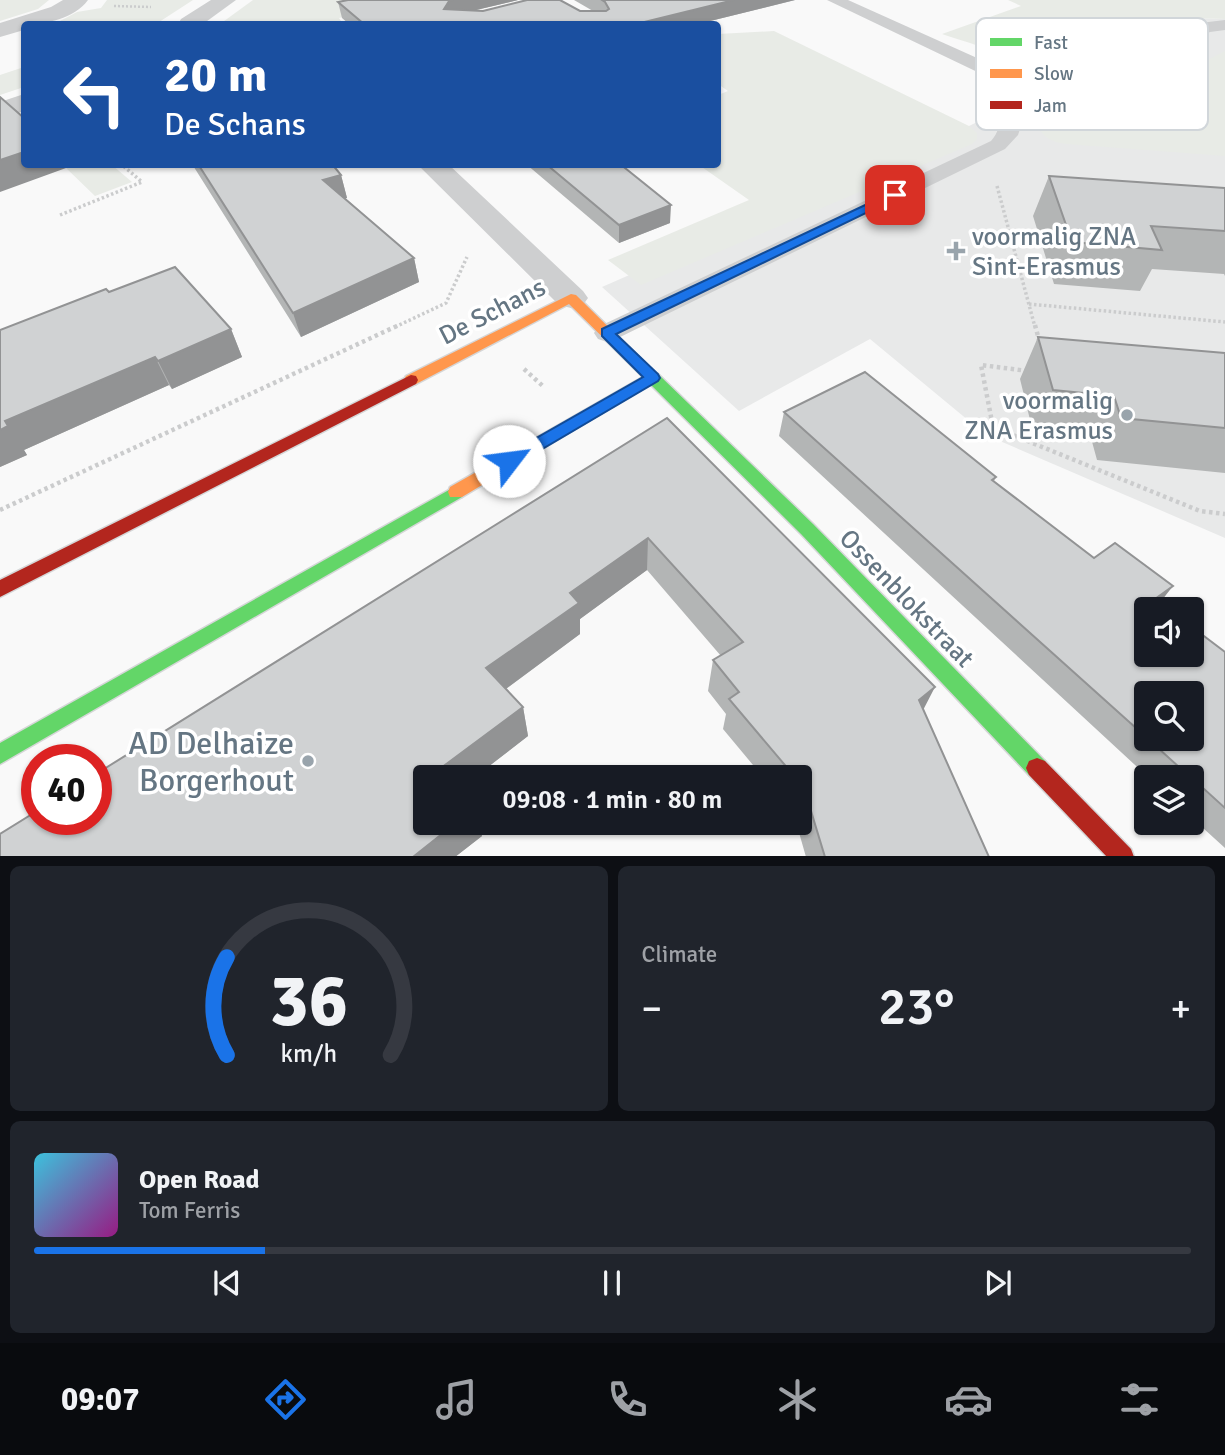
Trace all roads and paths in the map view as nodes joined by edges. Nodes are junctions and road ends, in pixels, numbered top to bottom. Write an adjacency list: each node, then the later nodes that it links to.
1 (835, 0): 8 (lane)
2 (76, 2): 3 (path); 4 (street)
3 (217, 5): 5 (street)
4 (32, 21)
5 (193, 21)
6 (21, 24): 7 (street)
7 (0, 30)
8 (976, 64)
9 (21, 103): 10 (street)
10 (0, 111)
11 (1010, 130): 12 (lane)
12 (969, 159): 19 (path); 21 (lane)
13 (125, 168): 15 (path)
14 (435, 168): 17 (street)
15 (60, 215)
16 (468, 254): 18 (path)
17 (571, 298): 21 (street, De Schans); 22 (street, De Schans)
18 (446, 303): 22 (path); 27 (path)
19 (1030, 304): 20 (path); 23 (path)
20 (1225, 322)
21 (607, 332): 25 (street, De Schans)
22 (489, 340): 26 (path); 29 (street, De Schans)
23 (1042, 350)
24 (1035, 372): 28 (path)
25 (653, 378): 26 (street); 31 (street, Ossenblokstraat)
26 (582, 419): 30 (street)
27 (0, 510)
28 (1225, 514)
29 (0, 589)
30 (0, 754)
31 (1123, 856)

